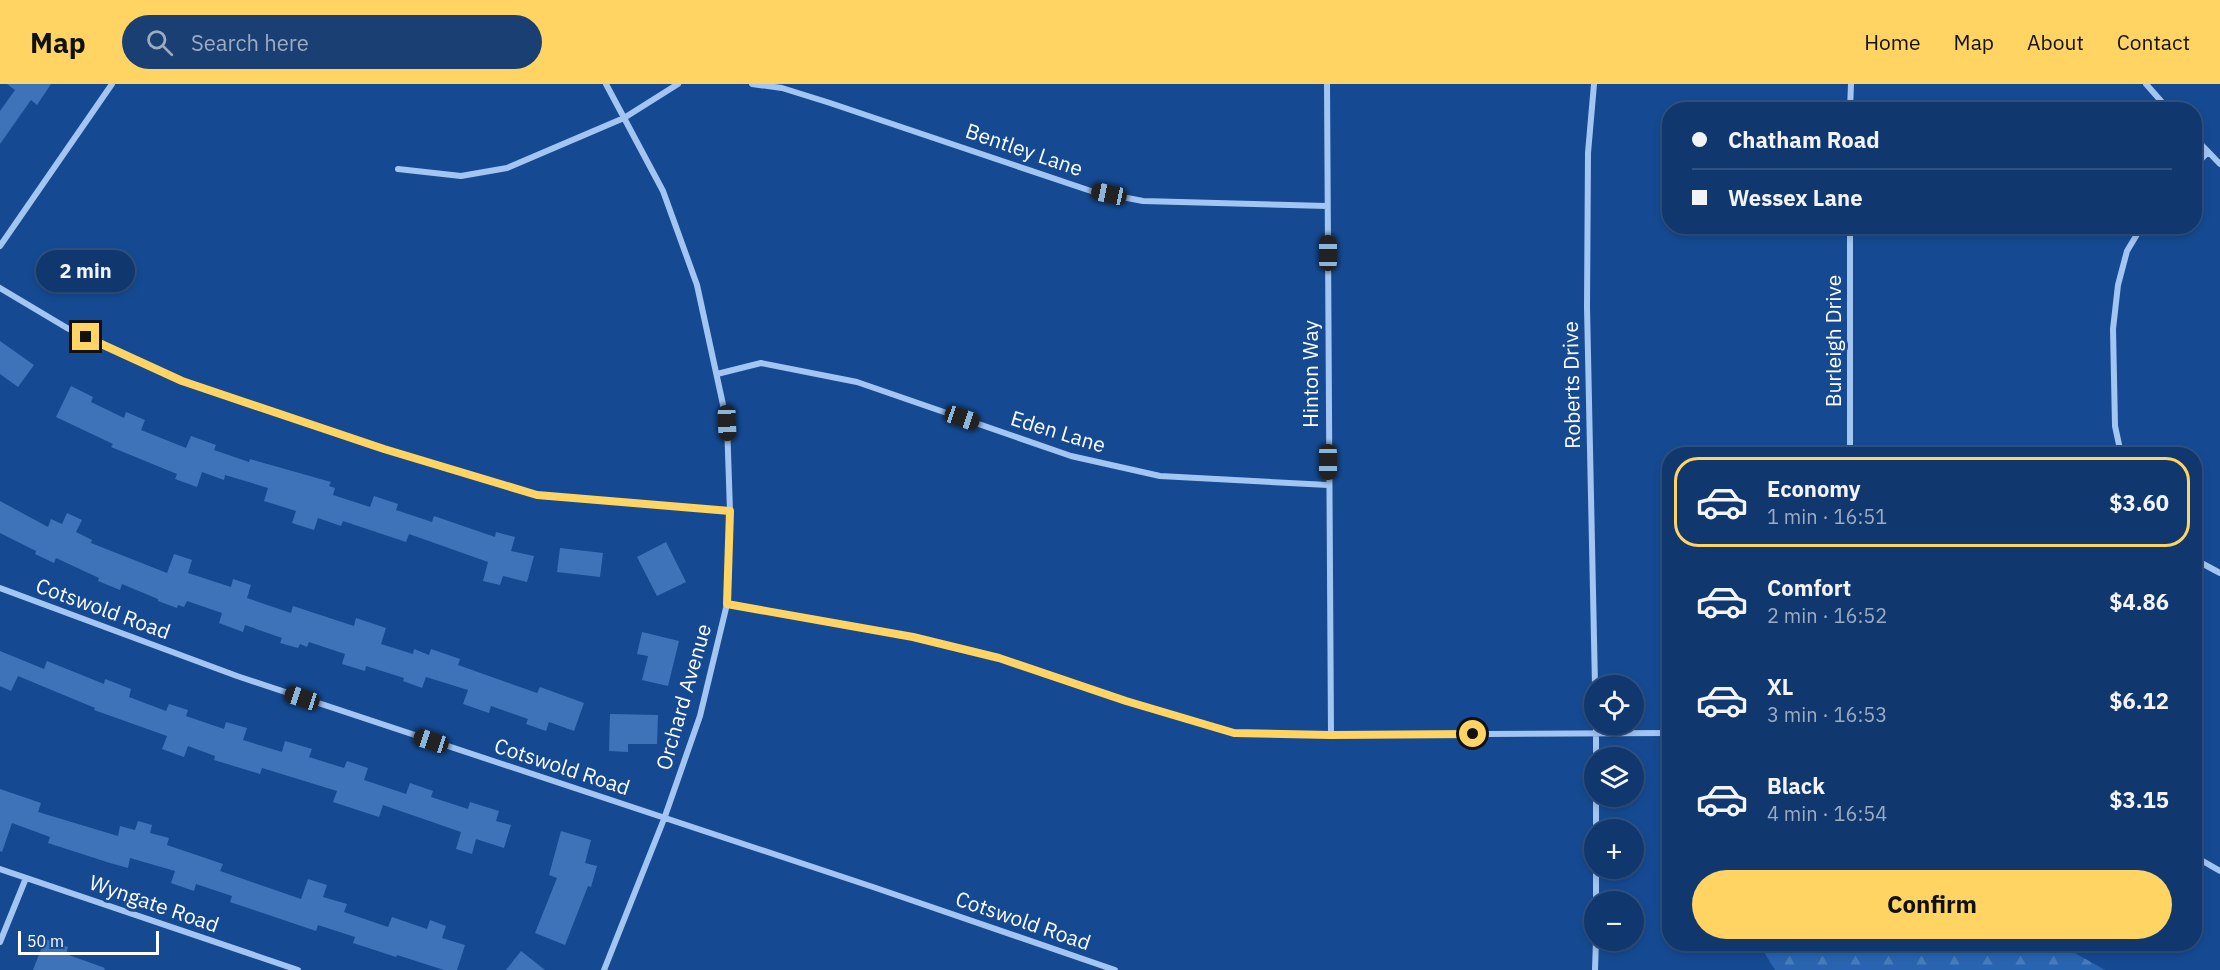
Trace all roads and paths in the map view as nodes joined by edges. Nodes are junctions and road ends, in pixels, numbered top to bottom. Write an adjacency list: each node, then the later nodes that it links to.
1 (112, 84): 20 (street)
2 (606, 84): 11 (street, Orchard Avenue)
3 (678, 84): 11 (street)
4 (752, 84): 17 (street, Bentley Lane)
5 (1327, 84): 17 (street, Hinton Way)
6 (1594, 84): 31 (street, Roberts Drive)
7 (1851, 84): 9 (street)
8 (2146, 84): 10 (street)
9 (1850, 102)
10 (2162, 102)
11 (624, 118): 16 (street); 22 (street, Orchard Avenue)
12 (2202, 146): 13 (street)
13 (2208, 152): 14 (street); 15 (street)
14 (2202, 158)
15 (2220, 164)
16 (398, 169)
17 (1327, 206): 25 (street, Hinton Way)
18 (1850, 234): 23 (street, Burleigh Drive)
19 (2137, 234): 24 (street)
20 (0, 246)
21 (0, 288): 26 (street)
22 (717, 374): 25 (street, Eden Lane); 26 (street, Orchard Avenue)
23 (1850, 447)
24 (2120, 447)
25 (1328, 485): 35 (street, Hinton Way)
26 (730, 511): 30 (street, Orchard Avenue)
27 (2202, 563): 28 (street)
28 (2220, 573)
29 (0, 588): 36 (street, Cotswold Road)
30 (727, 604): 35 (street); 36 (street, Orchard Avenue)
31 (1595, 675)
32 (1584, 733): 35 (street)
33 (1644, 733): 34 (street)
34 (1662, 733)
35 (1331, 735)
36 (664, 819): 44 (street, Orchard Avenue); 45 (street, Cotswold Road)
37 (2202, 861): 39 (street)
38 (0, 869): 40 (street, Wyngate Road)
39 (2220, 871)
40 (26, 878): 41 (street); 43 (street, Wyngate Road)
41 (0, 942)
42 (1596, 951): 46 (street)
43 (298, 970)
44 (604, 970)
45 (1115, 970)
46 (1595, 970)

